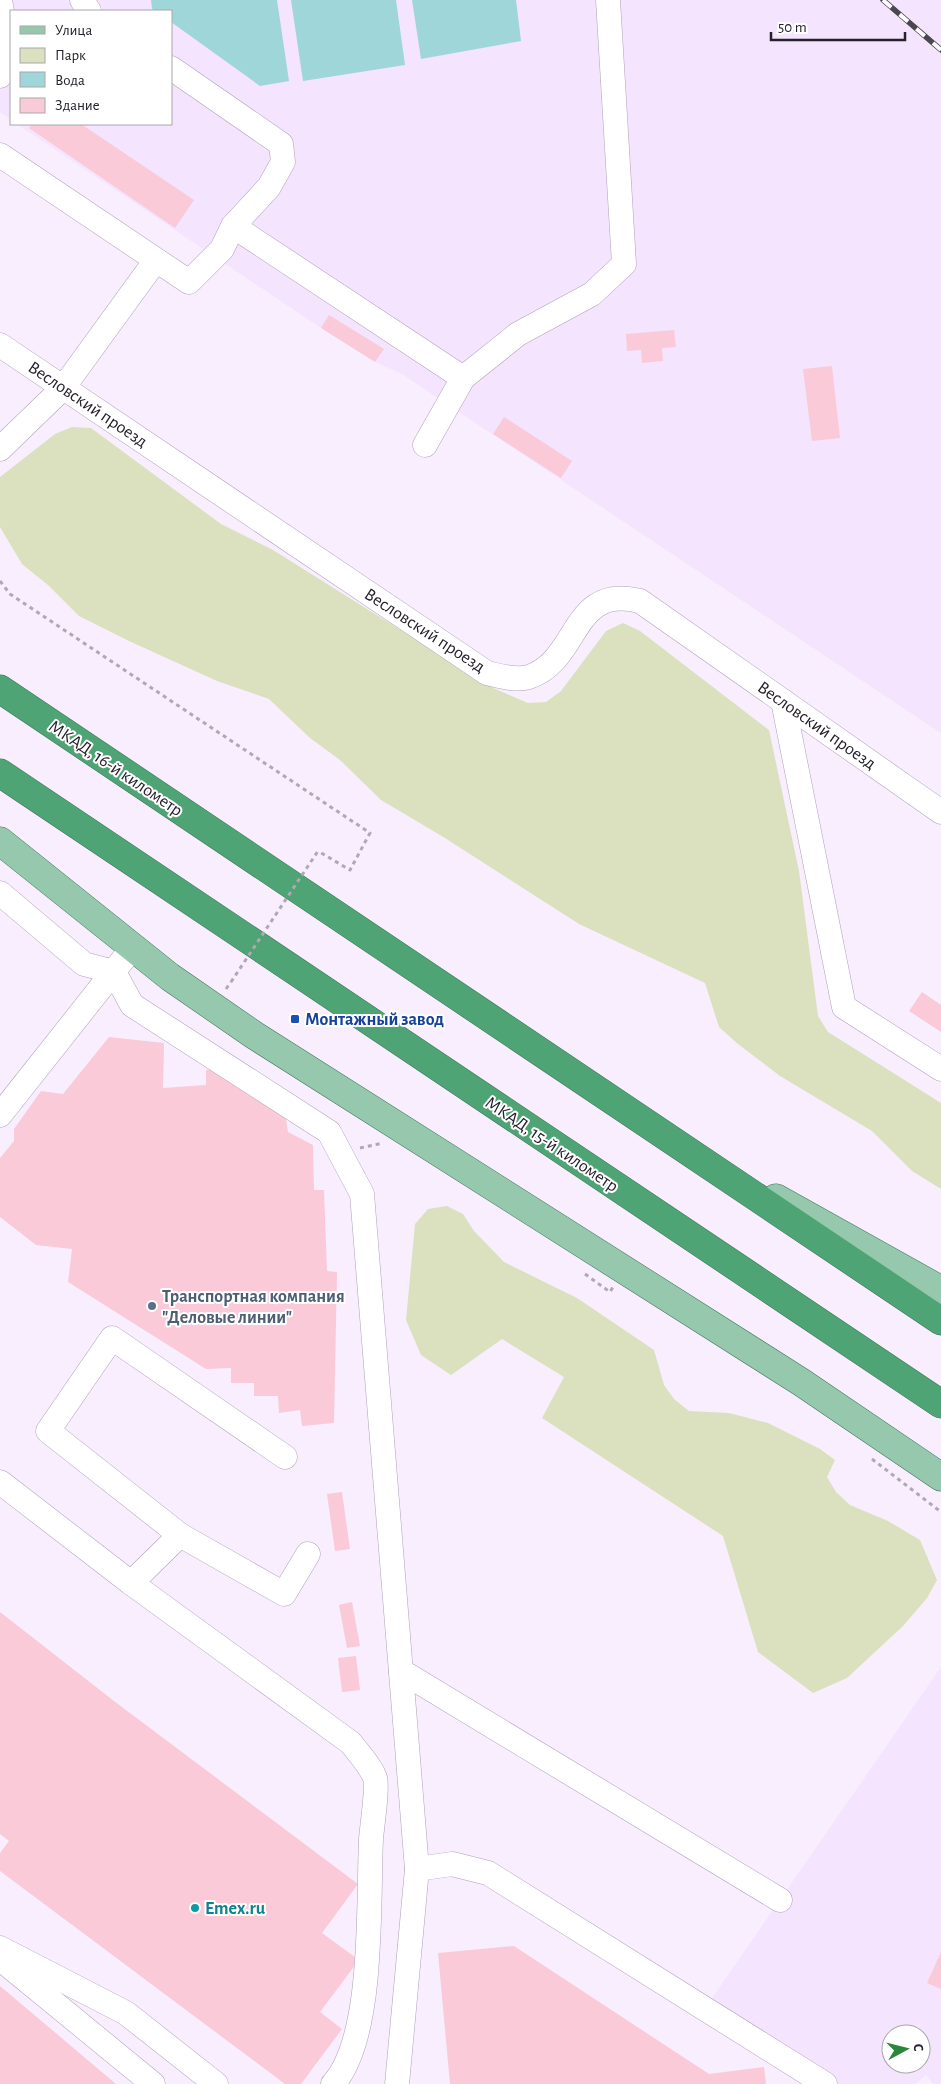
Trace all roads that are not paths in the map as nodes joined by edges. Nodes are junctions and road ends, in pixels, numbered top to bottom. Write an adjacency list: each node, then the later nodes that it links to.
1 (0, 0): 4 (street)
2 (608, 0): 9 (street)
3 (172, 69): 6 (street)
4 (0, 76)
5 (0, 155): 7 (street)
6 (233, 226): 7 (street); 9 (street)
7 (156, 260): 10 (street)
8 (0, 345): 10 (street, Весловский проезд)
9 (463, 378): 11 (street)
10 (63, 388): 12 (street); 14 (street, Весловский проезд)
11 (424, 445)
12 (0, 449)
13 (0, 690): 23 (highway, МКАД, 16-й километр)
14 (783, 701): 16 (street, Весловский проезд); 21 (street)
15 (0, 773): 26 (highway, МКАД, 15-й километр)
16 (941, 812)
17 (0, 841): 19 (main road)
18 (0, 893): 20 (street)
19 (133, 947): 20 (street); 28 (main road)
20 (114, 972): 22 (street); 33 (street)
21 (941, 1069)
22 (0, 1115)
23 (662, 1135): 24 (main road); 25 (highway)
24 (941, 1290)
25 (941, 1321)
26 (941, 1404)
27 (285, 1457): 30 (street)
28 (941, 1478)
29 (0, 1482): 32 (street)
30 (180, 1535): 31 (street); 32 (street)
31 (308, 1554)
32 (131, 1583): 40 (street)
33 (401, 1671): 34 (street); 35 (street)
34 (416, 1869): 41 (street); 42 (street)
35 (780, 1900)
36 (0, 1948): 39 (street)
37 (0, 1958): 38 (street)
38 (153, 2084)
39 (216, 2084)
40 (333, 2084)
41 (397, 2084)
42 (825, 2084)

